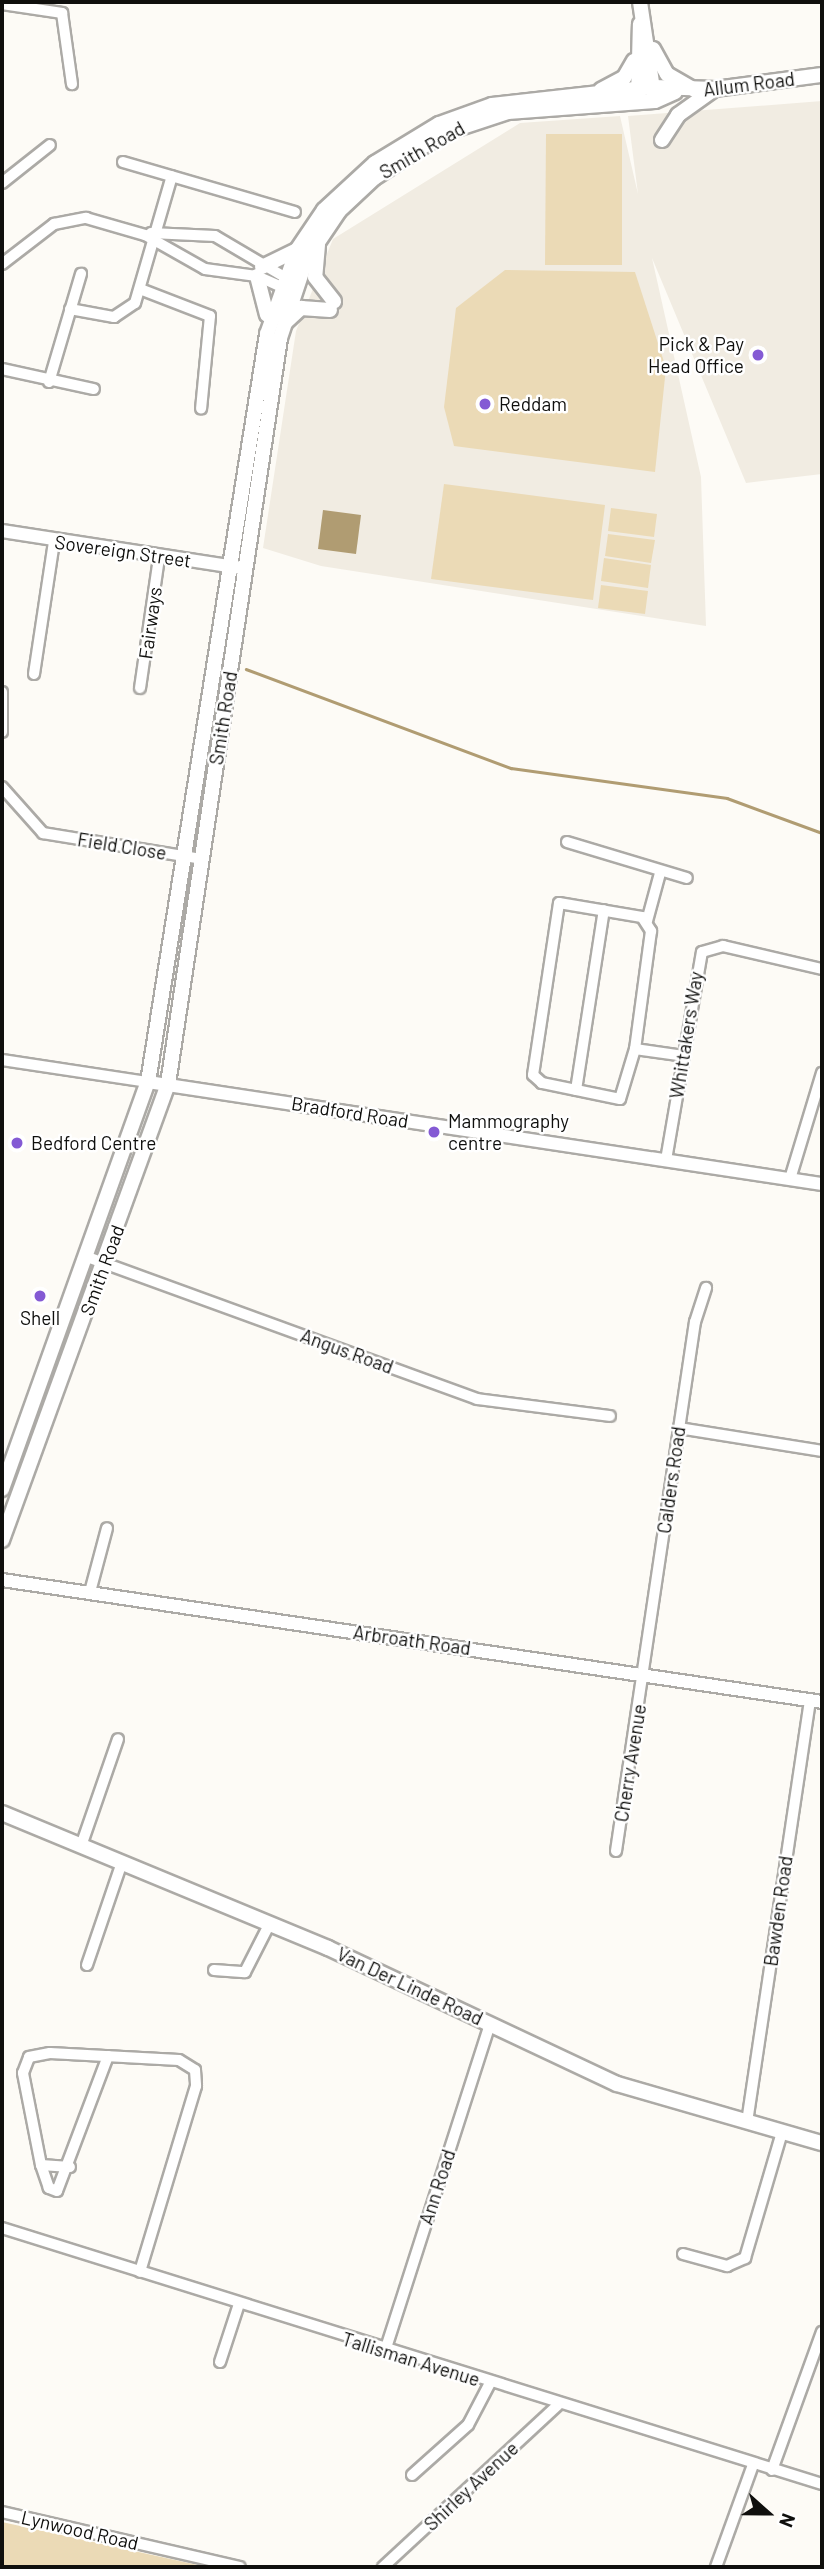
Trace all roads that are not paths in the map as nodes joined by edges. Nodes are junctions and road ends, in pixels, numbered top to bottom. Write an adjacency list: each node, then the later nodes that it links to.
1 (640, 2): 3 (main road)
2 (2, 4): 6 (street)
3 (643, 29): 4 (main road); 8 (main road); 9 (main road)
4 (635, 57): 10 (main road); 11 (main road)
5 (822, 75): 7 (main road, Allum Road)
6 (72, 84)
7 (715, 89): 8 (main road, Allum Road); 12 (main road)
8 (697, 91): 9 (main road, Allum Road)
9 (654, 94): 11 (main road, Allum Road)
10 (576, 96): 11 (main road, Smith Road); 15 (main road, Smith Road)
11 (637, 96): 15 (main road, Smith Road)
12 (662, 141)
13 (50, 145): 17 (street)
14 (123, 162): 16 (street)
15 (370, 174): 20 (main road, Smith Road); 21 (main road, Smith Road)
16 (172, 176): 18 (street); 19 (street)
17 (2, 183)
18 (295, 212)
19 (152, 237): 22 (street); 23 (street); 24 (street); 28 (street)
20 (319, 237): 27 (main road, Smith Road); 30 (main road)
21 (297, 250): 25 (main road); 27 (main road, Smith Road)
22 (236, 253): 24 (street); 25 (street)
23 (2, 264)
24 (229, 272): 25 (street)
25 (260, 272): 27 (street); 30 (main road)
26 (80, 274): 29 (street)
27 (288, 285): 30 (main road, Smith Road)
28 (140, 289): 29 (street); 34 (street)
29 (71, 309): 32 (street)
30 (274, 332): 38 (main road, Smith Road)
31 (2, 369): 32 (street)
32 (48, 382): 33 (street)
33 (94, 389)
34 (201, 409)
35 (2, 531): 36 (street, Sovereign Street)
36 (54, 542): 37 (street, Sovereign Street); 39 (street)
37 (159, 557): 38 (street, Sovereign Street); 40 (street, Fairways)
38 (239, 568): 45 (main road, Smith Road); 46 (main road, Smith Road)
39 (34, 674)
40 (140, 688)
41 (2, 692): 42 (street)
42 (2, 732)
43 (2, 787): 45 (street, Field Close)
44 (567, 842): 47 (street)
45 (185, 856): 46 (street, Field Close); 56 (main road, Smith Road)
46 (201, 859): 57 (main road, Smith Road)
47 (660, 873): 48 (street); 50 (street)
48 (687, 878)
49 (604, 910): 50 (street); 58 (street); 58 (street)
50 (647, 920): 52 (street)
51 (822, 969): 53 (street, Whittakers Way)
52 (635, 1049): 53 (street); 58 (street)
53 (684, 1056): 59 (street, Whittakers Way)
54 (2, 1060): 56 (street, Bradford Road)
55 (822, 1073): 60 (street)
56 (148, 1082): 57 (street, Bradford Road); 62 (main road, Smith Road)
57 (168, 1084): 59 (street, Bradford Road); 63 (main road, Smith Road)
58 (576, 1090)
59 (666, 1160): 60 (street, Bradford Road)
60 (790, 1180): 61 (street, Bradford Road)
61 (822, 1184)
62 (90, 1258): 63 (street, Angus Road); 68 (main road, Smith Road)
63 (105, 1264): 65 (street, Angus Road); 70 (main road, Smith Road)
64 (706, 1288): 66 (street, Calders Road)
65 (610, 1416)
66 (679, 1428): 67 (street); 73 (street, Calders Road)
67 (822, 1451)
68 (2, 1489)
69 (107, 1528): 72 (street)
70 (2, 1540)
71 (2, 1580): 72 (street, Arbroath Road)
72 (90, 1592): 73 (street, Arbroath Road)
73 (643, 1674): 74 (street, Arbroath Road); 78 (street, Cherry Avenue)
74 (816, 1701): 85 (street, Bawden Road)
75 (118, 1739): 77 (street)
76 (2, 1813): 77 (main road, Van Der Linde Road)
77 (81, 1846): 79 (main road, Van Der Linde Road)
78 (616, 1851)
79 (122, 1863): 80 (main road, Van Der Linde Road); 81 (street)
80 (270, 1923): 82 (street); 83 (main road, Van Der Linde Road)
81 (87, 1965)
82 (214, 1970)
83 (490, 2023): 85 (main road, Van Der Linde Road); 95 (street, Ann Road)
84 (108, 2056): 88 (street); 89 (street); 92 (street)
85 (747, 2122): 86 (main road, Van Der Linde Road)
86 (782, 2132): 87 (main road, Van Der Linde Road); 91 (street)
87 (822, 2143)
88 (41, 2165): 89 (street); 89 (street)
89 (70, 2167)
90 (2, 2228): 92 (street, Tallisman Avenue)
91 (683, 2254)
92 (140, 2272): 93 (street, Tallisman Avenue)
93 (239, 2304): 95 (street, Tallisman Avenue); 96 (street)
94 (822, 2332): 100 (street)
95 (385, 2351): 97 (street, Tallisman Avenue)
96 (220, 2362)
97 (489, 2383): 98 (street, Tallisman Avenue); 101 (street)
98 (558, 2405): 99 (street, Tallisman Avenue); 105 (street, Shirley Avenue)
99 (753, 2465): 100 (street, Tallisman Avenue); 106 (street)
100 (772, 2470): 102 (street, Tallisman Avenue)
101 (412, 2475)
102 (822, 2484)
103 (2, 2512): 104 (street, Lynwood Road)
104 (240, 2567)
105 (383, 2567)
106 (716, 2567)

